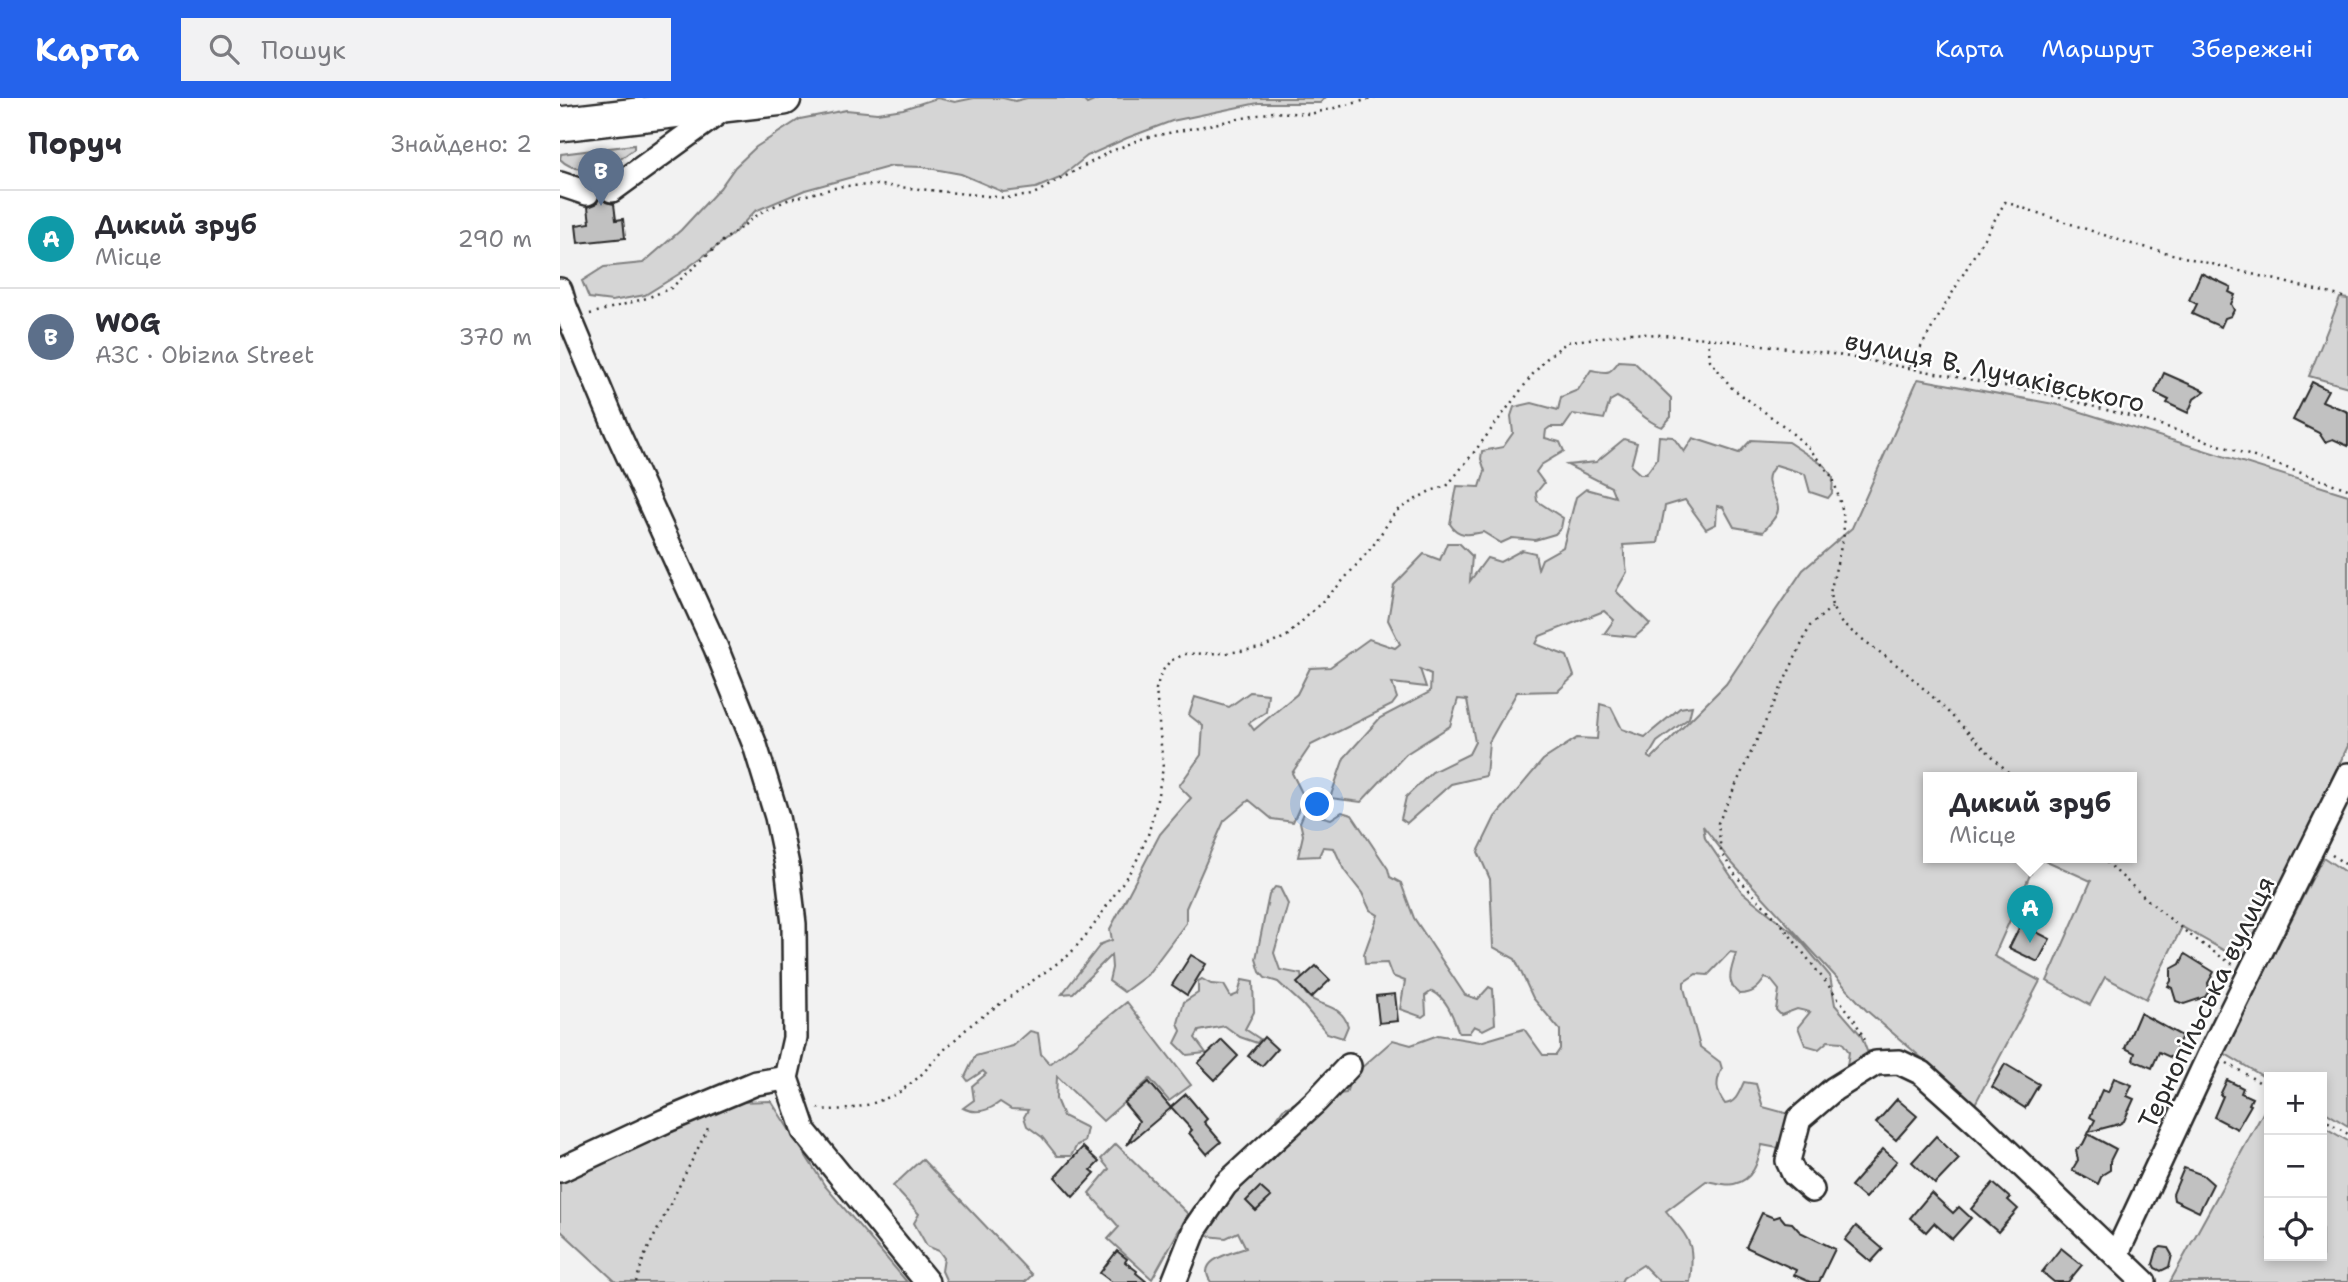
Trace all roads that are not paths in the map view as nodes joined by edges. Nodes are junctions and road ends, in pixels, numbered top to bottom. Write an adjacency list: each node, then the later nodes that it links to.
1 (784, 98): 2 (highway)
2 (729, 105): 3 (highway); 5 (street)
3 (560, 124)
4 (560, 184): 6 (street)
5 (612, 190)
6 (587, 194)
7 (560, 290): 10 (street)
8 (2348, 775): 13 (street, Тернопільська вулиця)
9 (1349, 1066): 15 (street)
10 (786, 1078): 11 (street); 14 (street)
11 (560, 1170)
12 (1812, 1191): 13 (street)
13 (2116, 1255): 16 (street)
14 (928, 1282)
15 (1174, 1282)
16 (2144, 1282)

